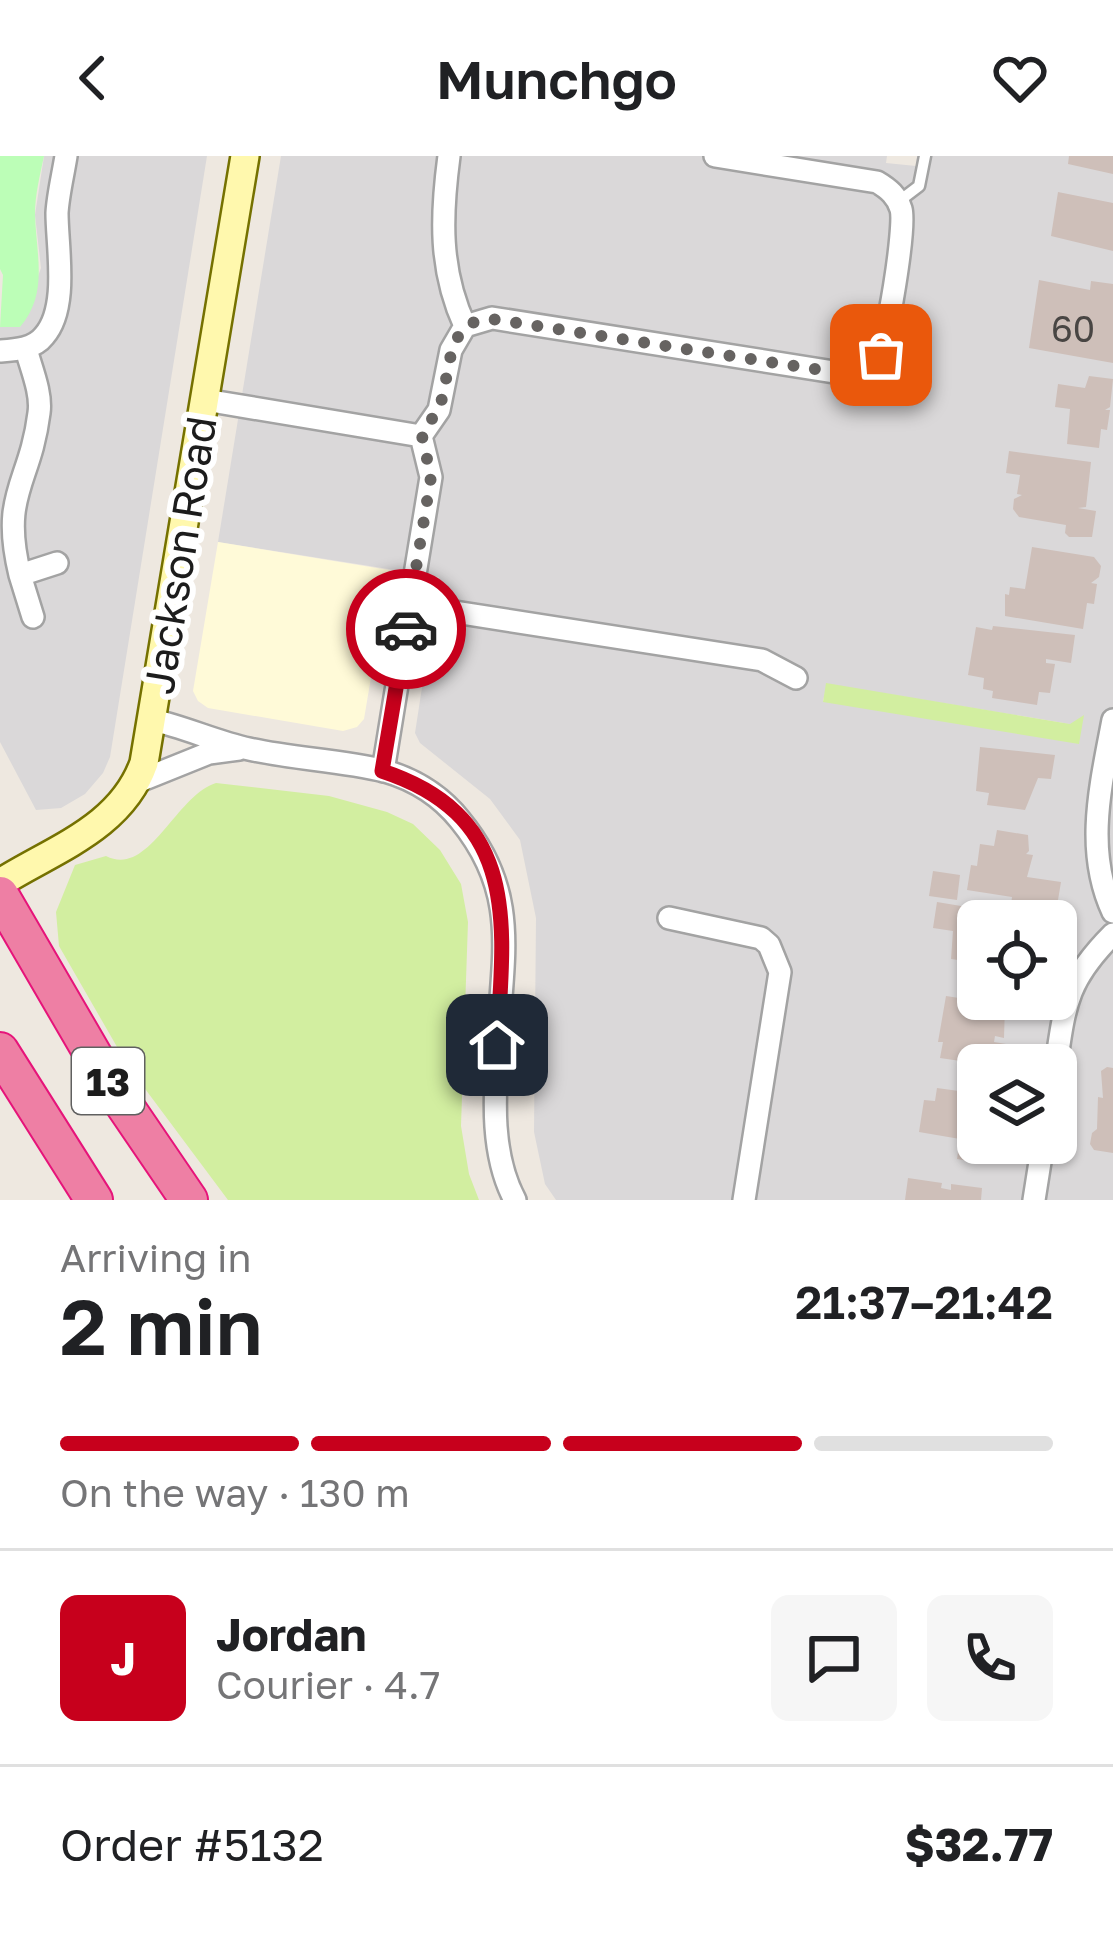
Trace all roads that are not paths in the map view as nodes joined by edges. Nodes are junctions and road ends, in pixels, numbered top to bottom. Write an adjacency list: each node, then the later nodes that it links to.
1 (66, 156): 8 (street)
2 (245, 156): 10 (street, Jackson Road)
3 (449, 156): 7 (street)
4 (715, 156): 6 (street)
5 (925, 156): 6 (lane)
6 (898, 202): 7 (street)
7 (465, 326): 11 (street)
8 (26, 349): 9 (street); 13 (street)
9 (0, 352)
10 (205, 400): 11 (street); 18 (street, Jackson Road)
11 (422, 436): 14 (street)
12 (58, 563): 13 (street)
13 (20, 575): 15 (street)
14 (410, 605): 16 (street); 20 (street)
15 (33, 617)
16 (796, 678)
17 (1113, 719): 24 (street)
18 (152, 720): 19 (street); 21 (street, Jackson Road)
19 (245, 748): 20 (street); 21 (street)
20 (382, 771): 35 (street)
21 (137, 782): 22 (street, Jackson Road)
22 (0, 883)
23 (0, 895): 34 (highway, 13)
24 (1113, 912)
25 (669, 918): 36 (street)
26 (1113, 934): 27 (street)
27 (1059, 1044)
28 (0, 1051): 29 (highway, 13)
29 (62, 1154): 32 (highway); 33 (highway, 13)
30 (1041, 1164): 31 (street)
31 (1038, 1199)
32 (58, 1200)
33 (94, 1200)
34 (189, 1200)
35 (515, 1200)
36 (744, 1200)

